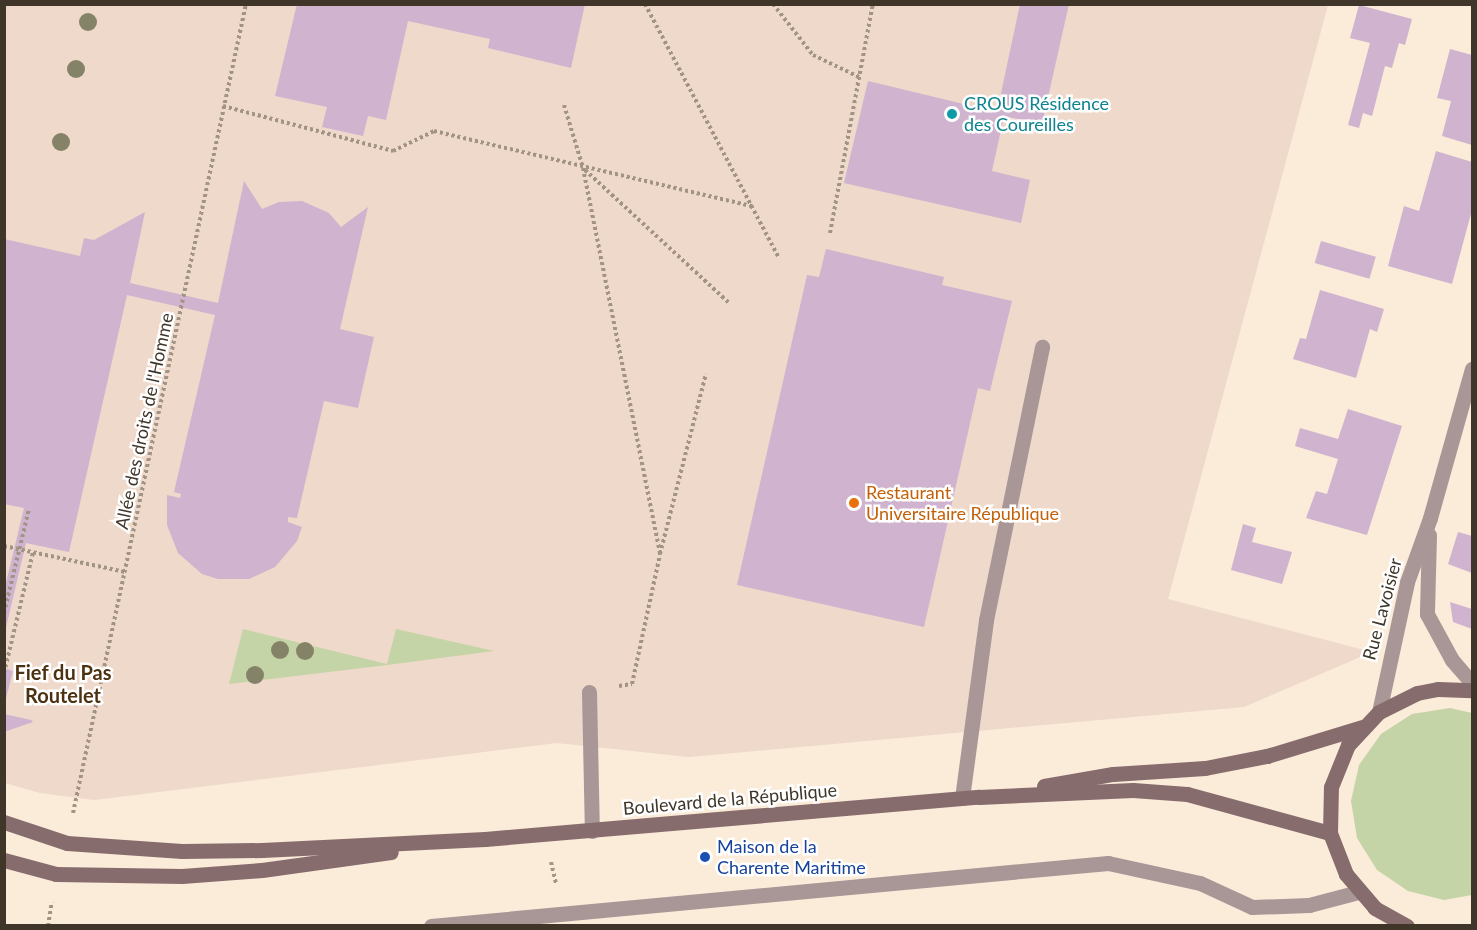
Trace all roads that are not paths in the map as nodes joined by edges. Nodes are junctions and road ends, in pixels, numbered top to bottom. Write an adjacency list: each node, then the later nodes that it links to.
1 (1042, 347): 10 (street)
2 (1473, 369): 3 (street, Rue Lavoisier)
3 (1430, 518): 4 (street, Rue Lavoisier); 7 (street, Rue Lavoisier)
4 (1473, 683)
5 (1473, 690): 7 (main road, Boulevard de la République)
6 (589, 692): 12 (street)
7 (1379, 712): 8 (main road, Boulevard de la République)
8 (1362, 727): 9 (main road, Boulevard de la République); 13 (main road, Boulevard de la République)
9 (979, 797): 10 (main road, Boulevard de la République); 13 (main road, Boulevard de la République)
10 (962, 798): 12 (main road, Boulevard de la République)
11 (4, 822): 14 (main road, Boulevard de la République)
12 (591, 831): 14 (main road, Boulevard de la République)
13 (1330, 833): 16 (main road, Boulevard de la République)
14 (485, 839): 15 (main road, Boulevard de la République)
15 (4, 860)
16 (1358, 892): 17 (street); 18 (main road, Boulevard de la République)
17 (431, 926)
18 (1407, 926)

